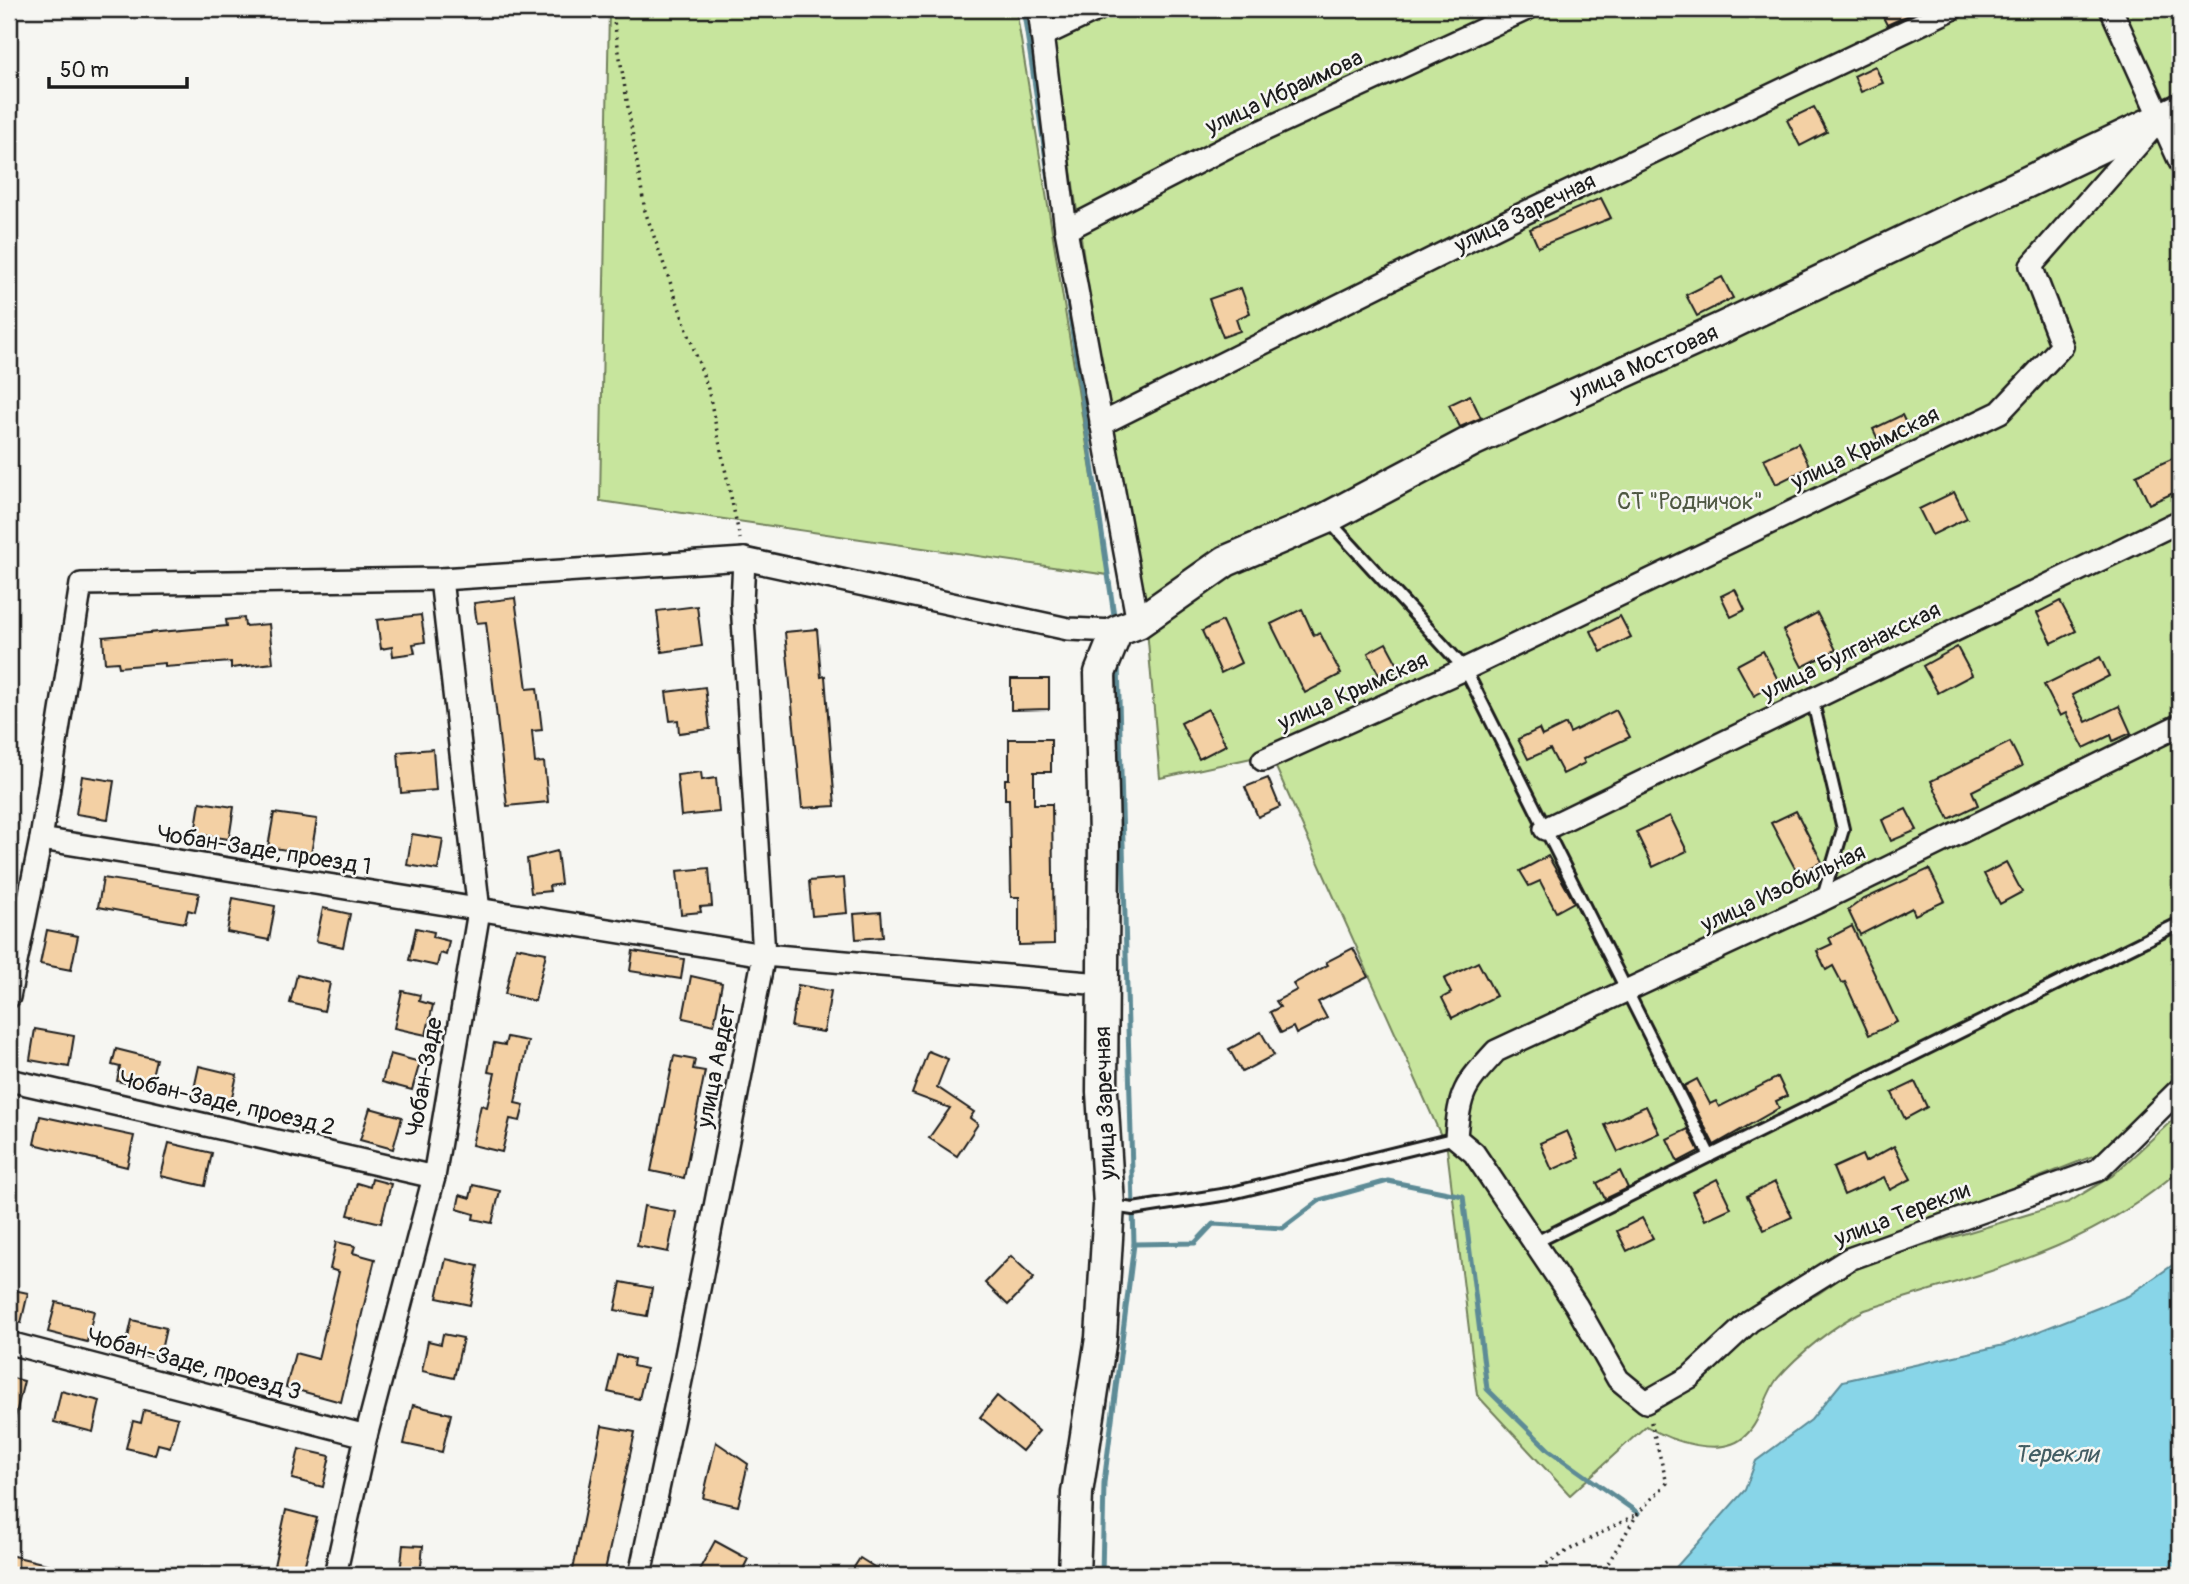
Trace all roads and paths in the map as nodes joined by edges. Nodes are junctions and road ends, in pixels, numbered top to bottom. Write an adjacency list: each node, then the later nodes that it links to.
1 (612, 9): 14 (path)
2 (1039, 9): 7 (street)
3 (1099, 9): 7 (street)
4 (1527, 9): 10 (street, улица Ибраимова)
5 (1952, 9): 11 (street, улица Заречная)
6 (2111, 9): 8 (street)
7 (1042, 36): 10 (street)
8 (2171, 114): 9 (street); 12 (street, улица Мостовая); 17 (street, улица Крымская)
9 (2180, 162)
10 (1066, 230): 11 (street)
11 (1101, 424): 16 (street)
12 (1327, 518): 16 (street, улица Мостовая); 17 (lane)
13 (2180, 521): 18 (street, улица Булганакская)
14 (744, 559): 15 (street); 16 (street); 26 (street, улица Авдет)
15 (441, 579): 22 (street); 24 (street, Чобан-Заде)
16 (1128, 627): 27 (street, улица Заречная)
17 (1465, 670): 20 (street, улица Крымская); 21 (lane)
18 (1812, 698): 21 (street, улица Булганакская); 23 (lane)
19 (2180, 725): 23 (street, улица Изобильная)
20 (1263, 760)
21 (1545, 830): 28 (lane)
22 (41, 839): 24 (street, Чобан-Заде, проезд 1); 29 (street)
23 (1822, 900): 28 (street, улица Изобильная)
24 (479, 911): 26 (street, Чобан-Заде, проезд 1); 34 (street, Чобан-Заде)
25 (2180, 923): 33 (lane)
26 (764, 955): 27 (street, Чобан-Заде, проезд 1); 42 (street, улица Авдет)
27 (1101, 984): 35 (street, улица Заречная)
28 (1626, 989): 32 (street, улица Изобильная); 33 (lane)
29 (9, 997)
30 (9, 1080): 34 (street, Чобан-Заде, проезд 2)
31 (2180, 1089): 38 (street, улица Терекли)
32 (1456, 1138): 35 (lane); 36 (street)
33 (1710, 1156): 36 (lane)
34 (434, 1177): 39 (street, Чобан-Заде)
35 (1109, 1205): 43 (street, улица Заречная)
36 (1534, 1243): 38 (street)
37 (9, 1343): 39 (street, Чобан-Заде, проезд 3)
38 (1646, 1402): 40 (path)
39 (366, 1436): 41 (street, Чобан-Заде)
40 (1638, 1513): 44 (path); 45 (path)
41 (335, 1575)
42 (640, 1575)
43 (1074, 1575)
44 (1529, 1575)
45 (1601, 1575)

